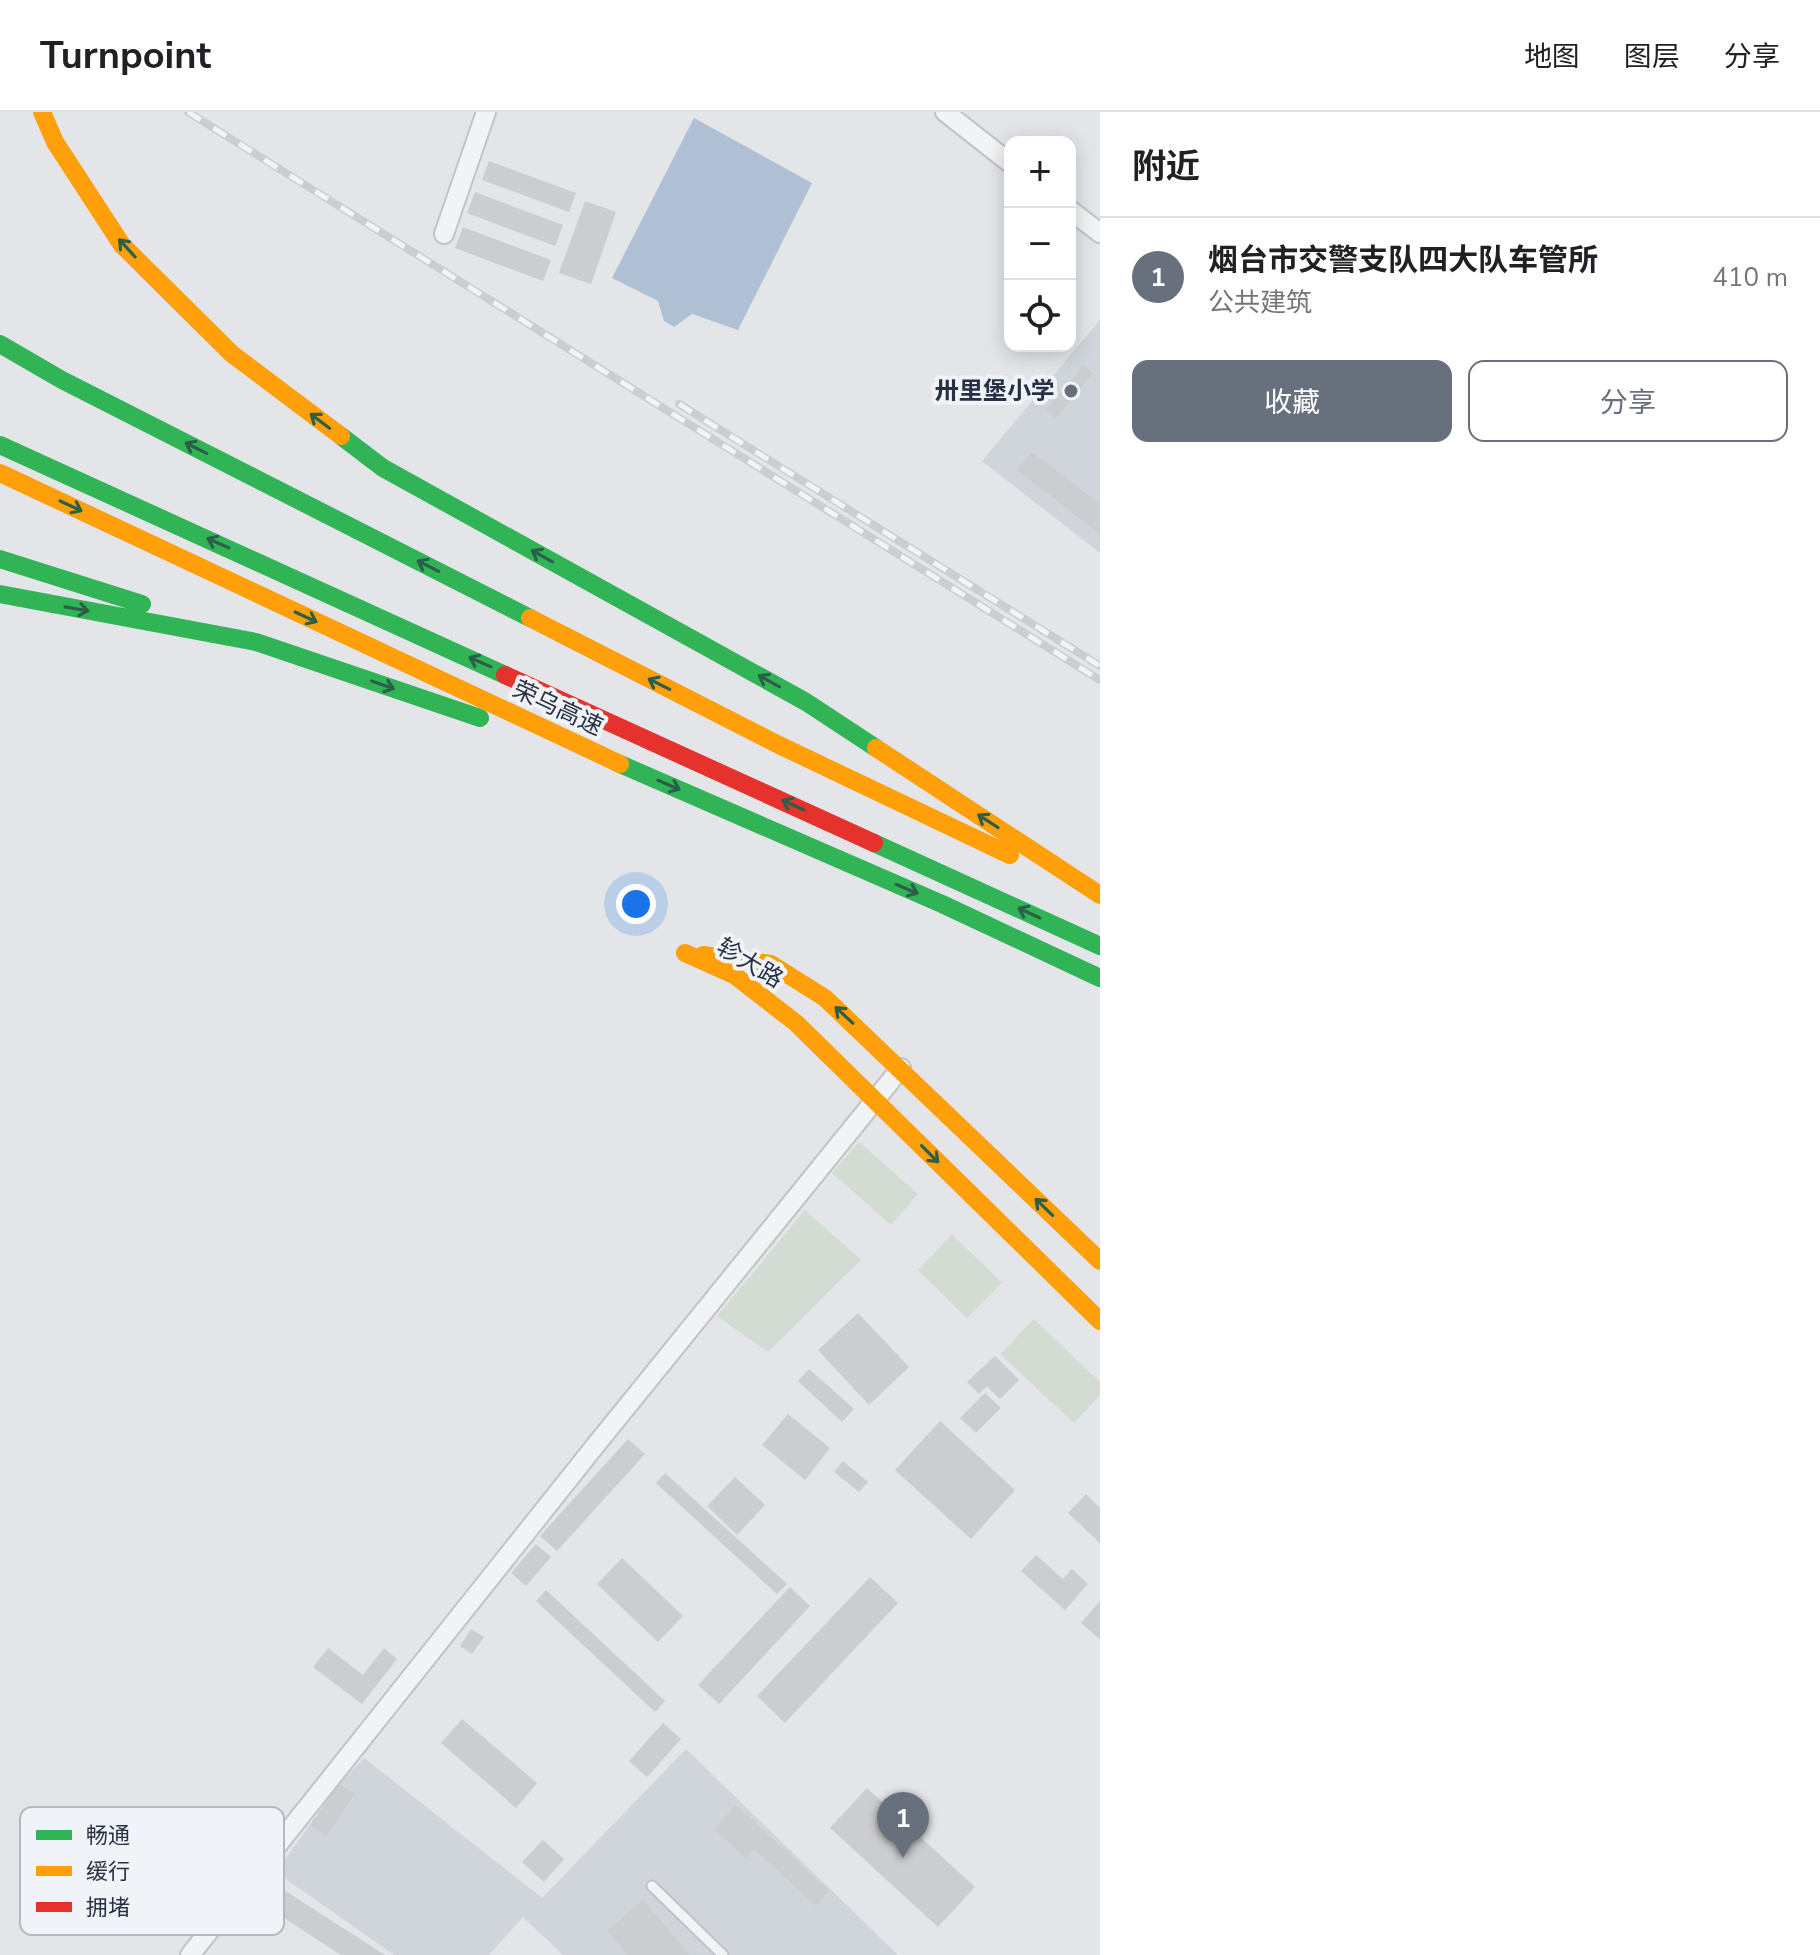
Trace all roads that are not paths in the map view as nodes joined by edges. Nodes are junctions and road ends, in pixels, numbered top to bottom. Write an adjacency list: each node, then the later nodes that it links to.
1 (42, 112): 15 (main road, one-way to 1)
2 (486, 112): 7 (street)
3 (945, 112): 4 (street)
4 (1004, 158)
5 (1076, 215): 6 (street)
6 (1100, 233)
7 (444, 234)
8 (0, 344): 15 (main road, one-way to 8)
9 (0, 445): 16 (main road, 荣乌高速, one-way to 9)
10 (0, 473): 14 (main road, 荣乌高速, one-way to 14)
11 (0, 559): 13 (main road)
12 (0, 594): 13 (main road, one-way to 13)
13 (256, 642): 14 (main road, one-way to 14)
14 (629, 768): 17 (main road, 荣乌高速, one-way to 17)
15 (1100, 896)
16 (1100, 946)
17 (1100, 978)
18 (901, 1068): 19 (street); 19 (main road, 轸大路, one-way to 19); 20 (main road, 轸大路, one-way to 18)
19 (875, 1099): 21 (main road, 轸大路, one-way to 21); 22 (street)
20 (1100, 1261)
21 (1100, 1321)
22 (284, 1837)
23 (652, 1886): 26 (lane)
24 (206, 1935): 25 (street)
25 (190, 1955)
26 (723, 1955)

